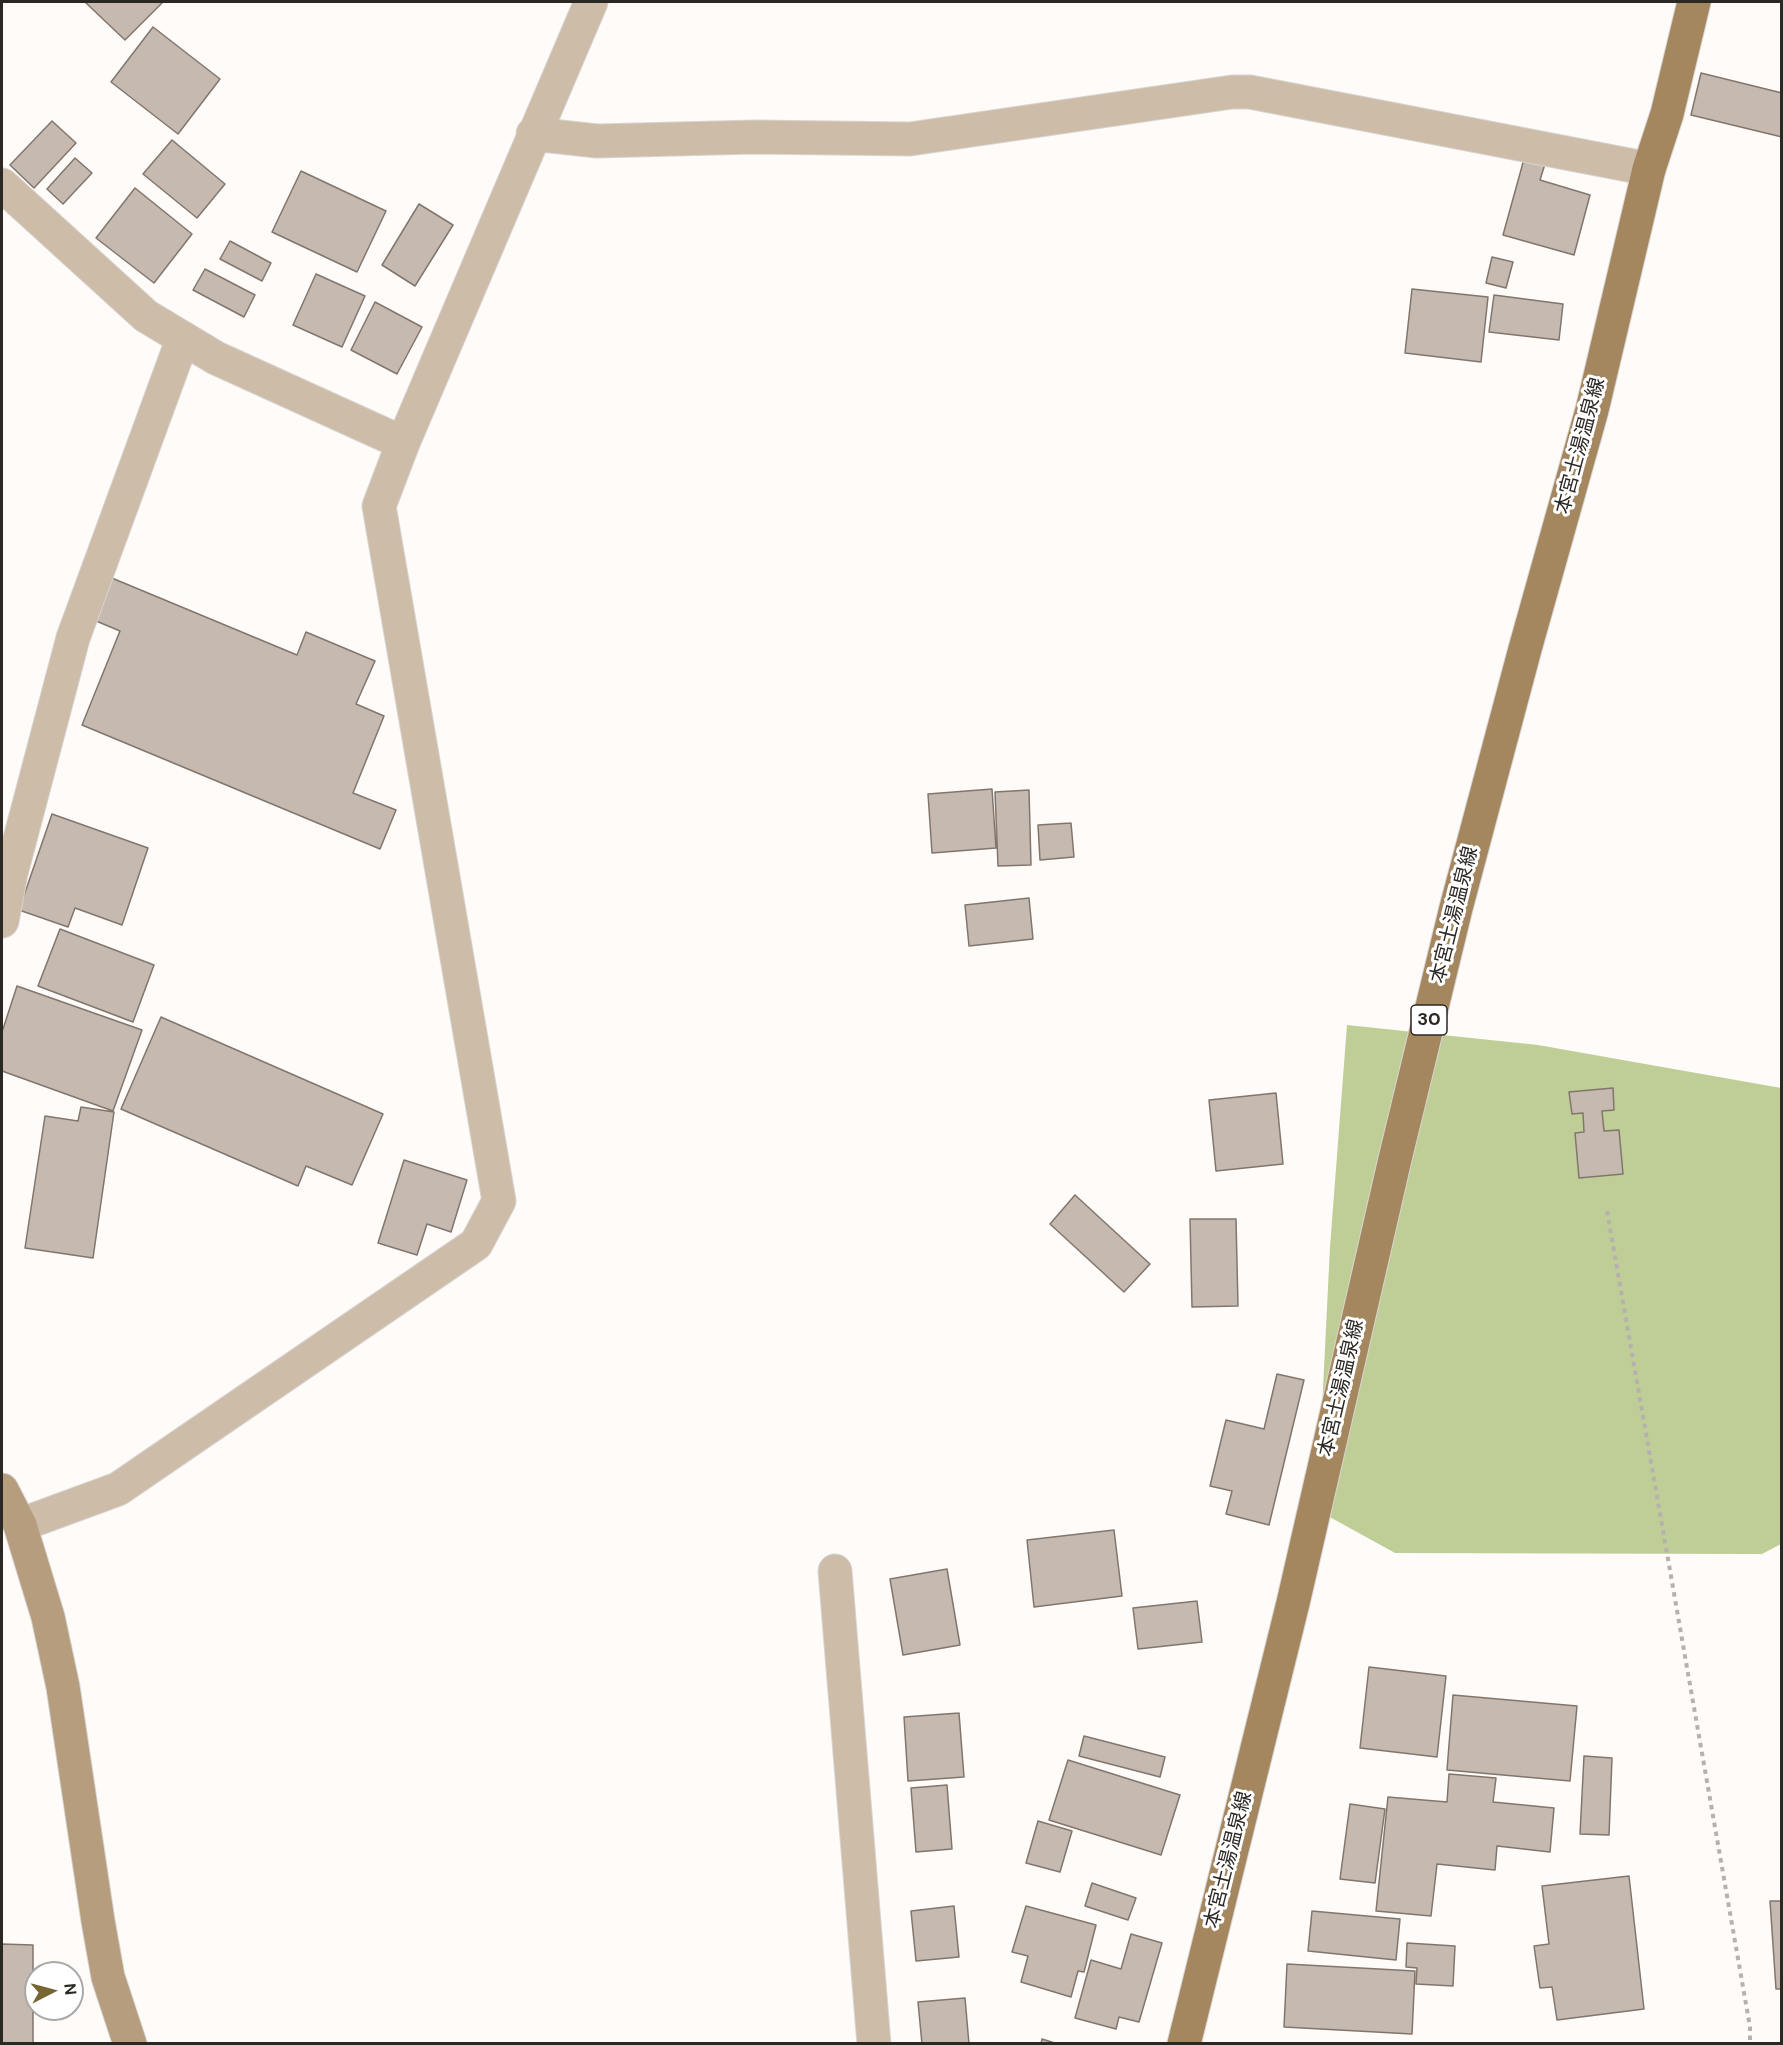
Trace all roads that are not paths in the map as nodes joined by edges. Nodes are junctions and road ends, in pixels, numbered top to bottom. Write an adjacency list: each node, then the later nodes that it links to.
1 (591, 2): 3 (street)
2 (1694, 2): 4 (main road, 本宮土湯温泉線 / 30)
3 (533, 134): 4 (street); 7 (street)
4 (1649, 169): 14 (main road, 本宮土湯温泉線 / 30)
5 (2, 185): 6 (street)
6 (183, 338): 7 (street); 8 (street)
7 (403, 443): 10 (street)
8 (2, 921)
9 (2, 1490): 10 (street)
10 (20, 1525): 12 (street)
11 (835, 1571): 13 (street)
12 (130, 2043)
13 (874, 2043)
14 (1184, 2043)

